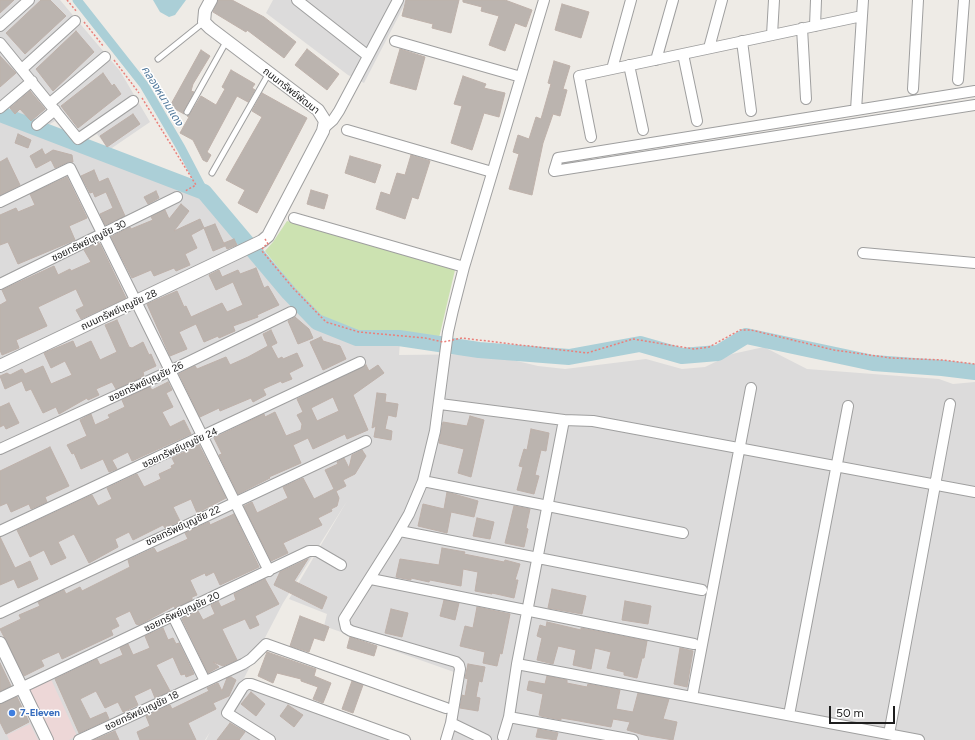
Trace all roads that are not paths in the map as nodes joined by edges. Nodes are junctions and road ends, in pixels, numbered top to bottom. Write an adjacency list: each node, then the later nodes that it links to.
1 (29, 0): 17 (street)
2 (211, 0): 16 (street)
3 (398, 0): 27 (street)
4 (544, 0): 35 (street)
5 (631, 0): 33 (street)
6 (673, 0): 30 (street)
7 (722, 0): 25 (street)
8 (774, 0): 20 (street)
9 (816, 0): 18 (street)
10 (863, 0): 14 (street)
11 (918, 0): 38 (street)
12 (964, 0): 36 (street)
13 (299, 1): 27 (street)
14 (862, 16): 18 (street); 45 (street)
15 (75, 21): 32 (street)
16 (204, 22): 23 (street, ถนนทรัพย์พัฒนา); 29 (lane)
17 (0, 26)
18 (815, 26): 19 (street)
19 (802, 28): 20 (street); 40 (street)
20 (772, 35): 22 (street)
21 (395, 41): 35 (street)
22 (742, 41): 25 (street); 46 (street)
23 (226, 42): 34 (street, ถนนทรัพย์พัฒนา); 47 (lane)
24 (1, 45): 32 (street)
25 (709, 48): 26 (street)
26 (684, 54): 30 (street); 48 (street)
27 (367, 55): 50 (street)
28 (109, 56): 43 (street)
29 (158, 59)
30 (656, 60): 31 (street)
31 (629, 65): 33 (street); 52 (street)
32 (22, 69): 37 (street)
33 (612, 69): 53 (street)
34 (269, 73): 50 (street, ถนนทรัพย์พัฒนา); 55 (lane)
35 (521, 78): 54 (street)
36 (958, 80)
37 (32, 81): 43 (street); 44 (street)
38 (913, 89)
39 (975, 91): 45 (street)
40 (806, 99)
41 (133, 101): 43 (street)
42 (975, 105): 45 (street)
43 (53, 107): 49 (street)
44 (0, 108)
45 (856, 110)
46 (751, 111)
47 (187, 112)
48 (697, 120)
49 (37, 125)
50 (325, 127): 60 (street, ถนนทรัพย์พัฒนา)
51 (347, 130): 54 (street)
52 (643, 130)
53 (591, 137)
54 (492, 172): 63 (street)
55 (212, 173)
56 (177, 197): 59 (street, ซอยทรัพย์บุญชัย 30)
57 (0, 202): 59 (street)
58 (294, 218): 63 (street)
59 (103, 234): 64 (street, ซอยทรัพย์บุญชัย 30); 65 (street)
60 (264, 240): 65 (street, ถนนทรัพย์บุญชัย 28)
61 (863, 253): 62 (street)
62 (975, 263)
63 (464, 267): 71 (street)
64 (0, 284)
65 (136, 301): 68 (street, ถนนทรัพย์บุญชัย 28); 69 (street)
66 (291, 312): 69 (street, ซอยทรัพย์บุญชัย 26)
67 (360, 362): 75 (street, ซอยทรัพย์บุญชัย 24)
68 (0, 366)
69 (170, 371): 75 (street); 78 (street, ซอยทรัพย์บุญชัย 26)
70 (751, 388): 77 (street)
71 (440, 404): 74 (street); 80 (street)
72 (950, 404): 81 (street)
73 (848, 406): 79 (street)
74 (564, 420): 77 (street); 84 (street)
75 (202, 438): 83 (street); 85 (street, ซอยทรัพย์บุญชัย 24)
76 (366, 441): 83 (street, ซอยทรัพย์บุญชัย 22)
77 (740, 448): 79 (street); 101 (street)
78 (0, 449)
79 (838, 465): 81 (street); 104 (street)
80 (423, 481): 84 (street); 86 (street)
81 (934, 484): 82 (street); 107 (street)
82 (975, 492)
83 (234, 502): 90 (street); 94 (street, ซอยทรัพย์บุญชัย 22)
84 (547, 506): 87 (street); 88 (street)
85 (0, 531)
86 (400, 531): 88 (street); 91 (street)
87 (683, 534)
88 (538, 559): 92 (street); 93 (street)
89 (341, 565): 90 (street, ซอยทรัพย์บุญชัย 20)
90 (269, 571): 95 (street, ซอยทรัพย์บุญชัย 20)
91 (371, 579): 93 (street); 106 (street)
92 (702, 590)
93 (527, 611): 97 (street); 98 (street)
94 (0, 613)
95 (173, 616): 99 (street); 100 (street, ซอยทรัพย์บุญชัย 20)
96 (0, 643): 100 (street)
97 (694, 644)
98 (517, 664): 101 (street); 105 (street)
99 (204, 681): 103 (street, ซอยทรัพย์บุญชัย 18); 110 (street, ซอยทรัพย์บุญชัย 18)
100 (22, 686): 102 (street, ซอยทรัพย์บุญชัย 20); 109 (street)
101 (692, 697): 104 (street)
102 (0, 698)
103 (446, 708)
104 (789, 715): 107 (street)
105 (509, 717): 108 (street); 115 (street)
106 (451, 723): 113 (street); 114 (street)
107 (889, 734): 116 (street)
108 (502, 739)
109 (47, 740)
110 (79, 740)
111 (270, 740): 112 (street)
112 (405, 740)
113 (446, 740)
114 (486, 740)
115 (633, 740)
116 (919, 740)

